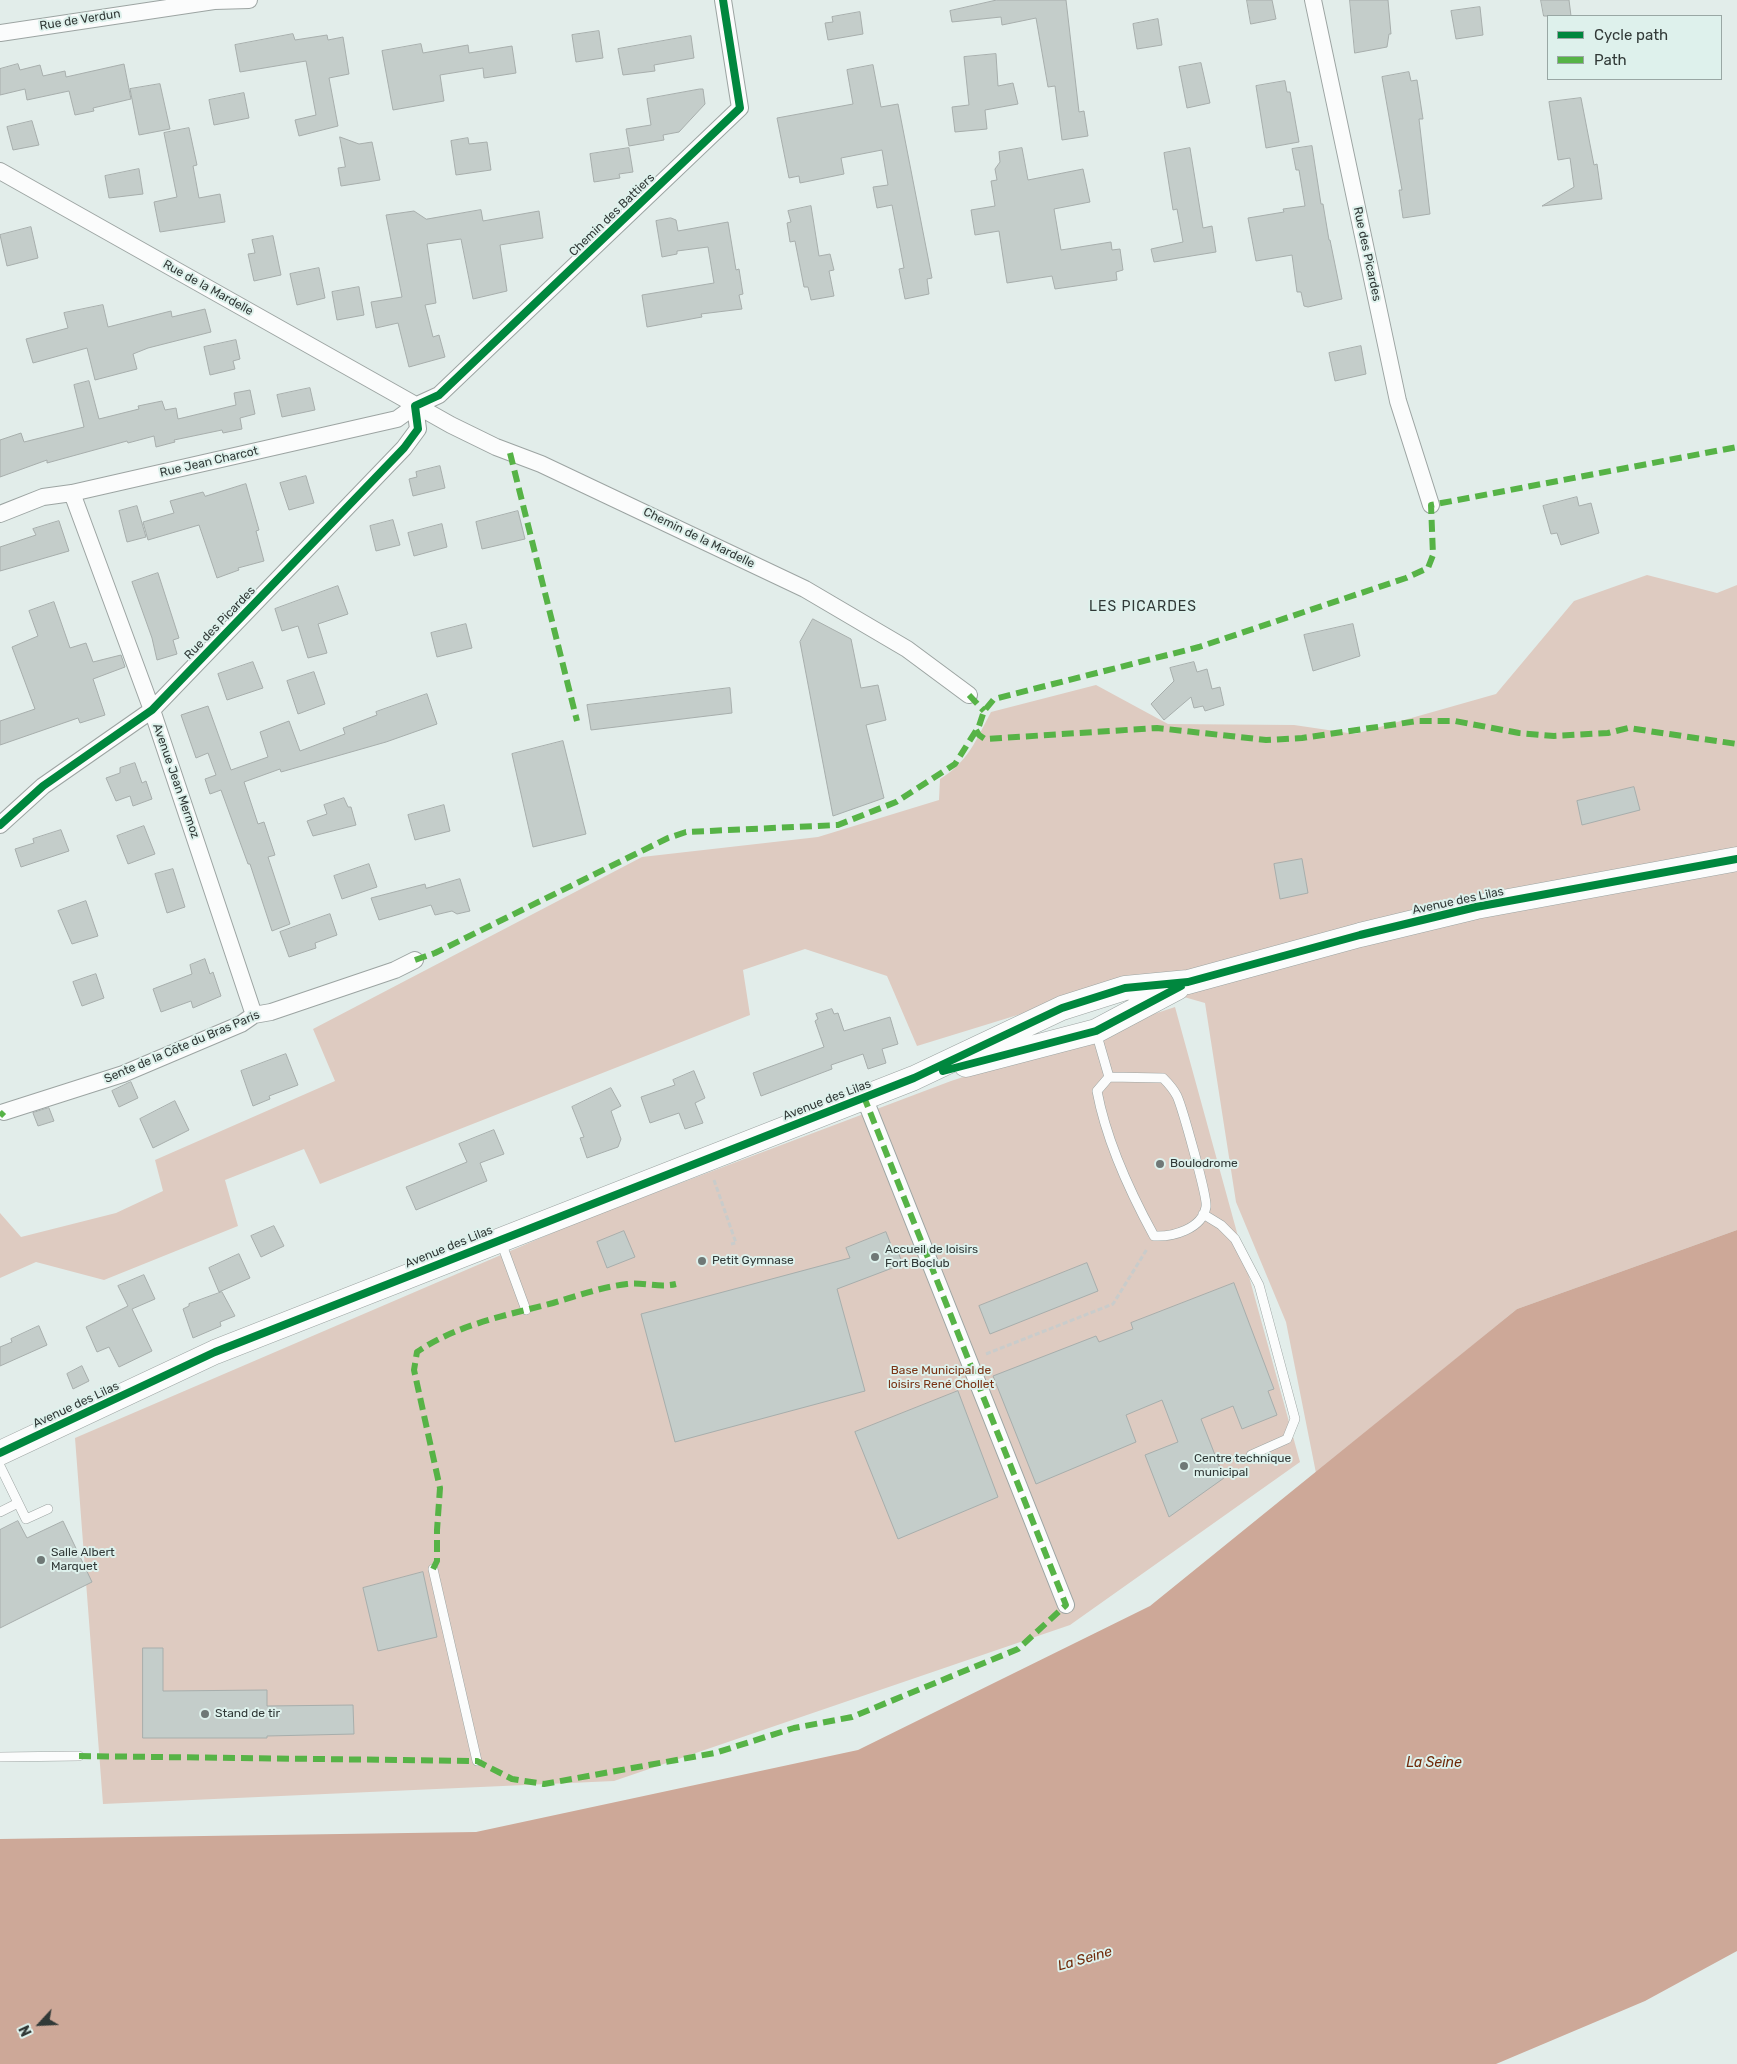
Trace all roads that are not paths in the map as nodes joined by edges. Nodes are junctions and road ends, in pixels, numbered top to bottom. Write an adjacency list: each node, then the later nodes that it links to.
1 (249, 0): 4 (street, Rue de Verdun)
2 (723, 0): 6 (street, Chemin des Battiers)
3 (1313, 0): 8 (street, Rue des Picardes)
4 (0, 33)
5 (0, 171): 6 (street, Rue de la Mardelle)
6 (415, 406): 7 (street, Rue Jean Charcot); 10 (street, Chemin de la Mardelle); 11 (street, Rue des Picardes)
7 (72, 493): 9 (street, Rue Jean Charcot); 11 (street, Avenue Jean Mermoz)
8 (1431, 505)
9 (0, 514)
10 (969, 695)
11 (152, 710): 12 (street, Rue des Picardes); 17 (street, Avenue Jean Mermoz)
12 (0, 826)
13 (1737, 859): 15 (street, Avenue des Lilas)
14 (414, 960): 17 (street, Sente de la Côte du Bras Paris)
15 (1188, 982): 16 (street, Avenue des Lilas); 18 (street, Avenue des Lilas)
16 (1072, 1005): 18 (street); 20 (street, Avenue des Lilas)
17 (254, 1015): 22 (street, Sente de la Côte du Bras Paris)
18 (1085, 1034): 19 (lane); 20 (street, Avenue des Lilas)
19 (1109, 1077): 23 (lane); 23 (lane)
20 (914, 1078): 21 (street, Avenue des Lilas)
21 (864, 1097): 24 (street, Avenue des Lilas); 33 (street)
22 (4, 1112)
23 (1203, 1214): 27 (lane)
24 (499, 1239): 25 (lane); 26 (street, Avenue des Lilas)
25 (526, 1310)
26 (0, 1453)
27 (1251, 1455)
28 (0, 1466): 29 (lane)
29 (18, 1503): 30 (lane); 31 (lane)
30 (48, 1509)
31 (0, 1512)
32 (433, 1569): 36 (lane)
33 (1066, 1605)
34 (79, 1756): 35 (lane)
35 (0, 1757)
36 (477, 1761)

